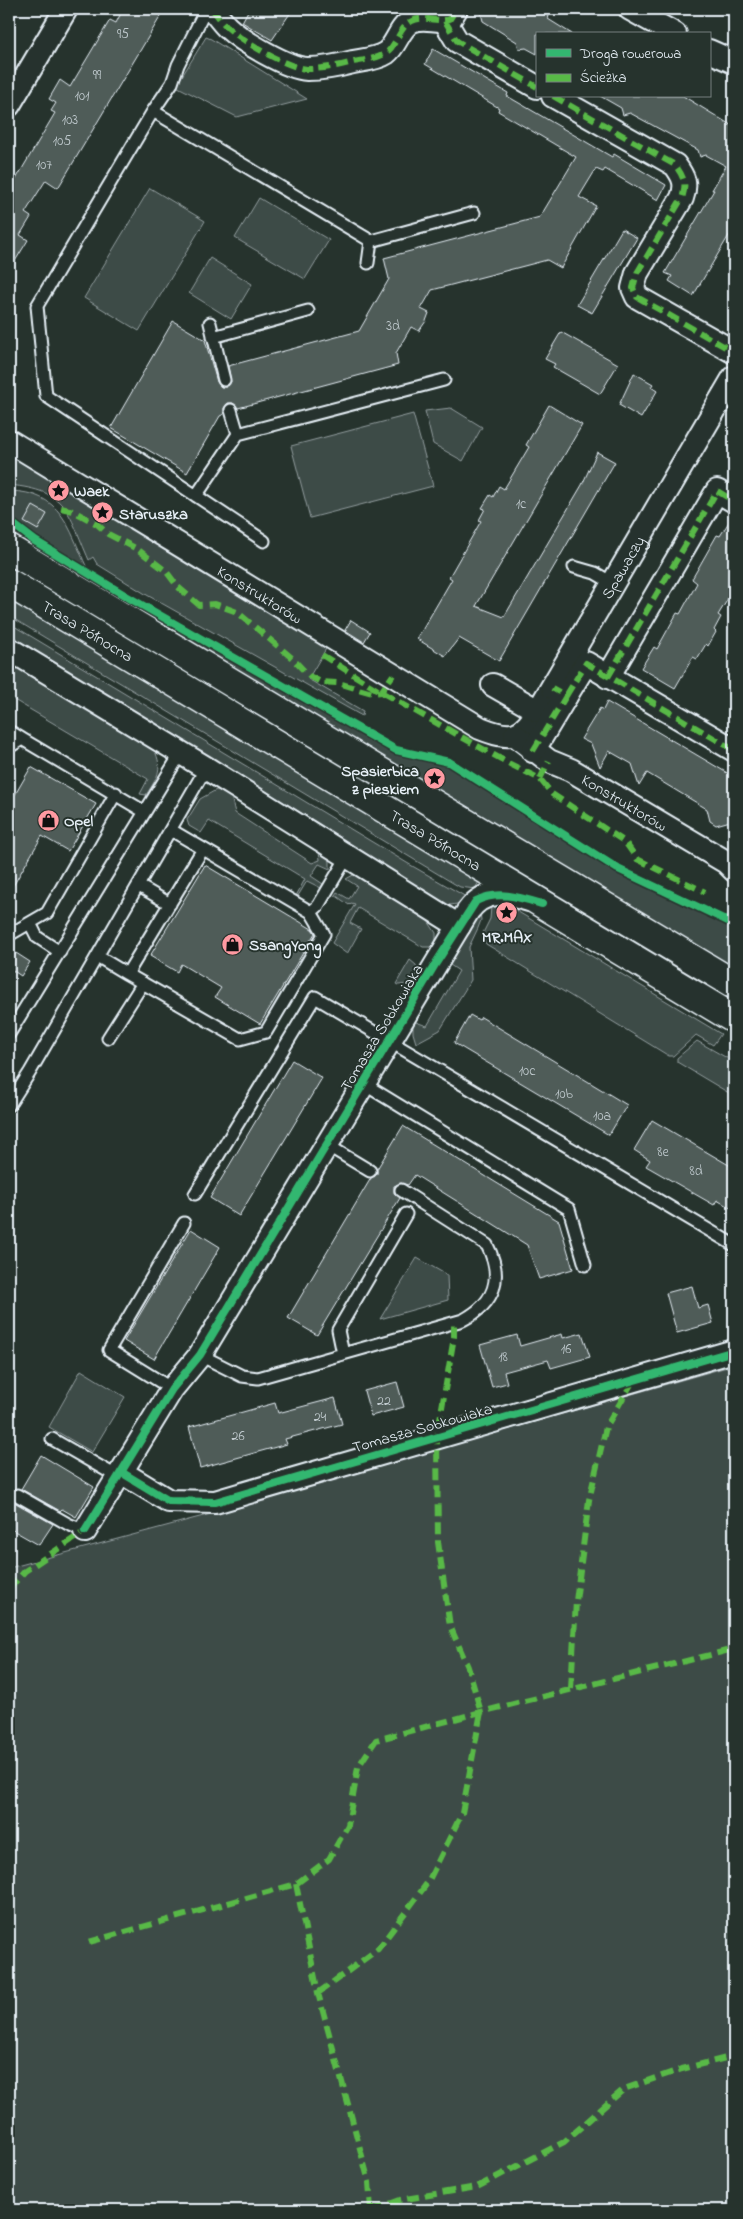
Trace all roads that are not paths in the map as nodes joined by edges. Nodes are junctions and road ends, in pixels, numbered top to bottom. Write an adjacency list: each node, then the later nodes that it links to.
1 (66, 9): 11 (street)
2 (206, 9): 12 (lane)
3 (212, 9): 5 (street)
4 (630, 9): 6 (street)
5 (451, 15): 9 (street)
6 (670, 32)
7 (710, 52): 8 (street)
8 (734, 62)
9 (536, 86)
10 (557, 98): 19 (street)
11 (9, 105)
12 (153, 111): 14 (lane); 26 (lane)
13 (474, 213): 14 (lane)
14 (371, 241): 15 (lane)
15 (368, 263)
16 (308, 311): 18 (lane)
17 (210, 323): 18 (lane)
18 (213, 337): 21 (lane)
19 (734, 352)
20 (734, 377): 32 (street, Spawaczy)
21 (224, 380)
22 (444, 380): 24 (lane)
23 (231, 410): 24 (lane)
24 (238, 434): 26 (lane)
25 (9, 441): 39 (street, Konstruktorów)
26 (196, 496): 28 (lane)
27 (734, 501): 34 (street)
28 (264, 541)
29 (9, 549): 63 (main road, Trasa Północna)
30 (574, 567): 32 (lane)
31 (9, 583): 54 (main road, Trasa Północna)
32 (614, 584): 36 (street, Spawaczy)
33 (9, 649): 44 (street)
34 (608, 677): 36 (street); 42 (street)
35 (493, 685): 37 (street)
36 (559, 692): 37 (street); 43 (street, Spawaczy)
37 (538, 711): 39 (street)
38 (9, 731): 40 (lane)
39 (516, 735): 43 (street, Konstruktorów)
40 (22, 739): 41 (lane); 46 (lane)
41 (9, 747)
42 (734, 750)
43 (534, 751): 51 (street, Konstruktorów)
44 (181, 753): 45 (street); 47 (lane)
45 (206, 768): 48 (lane); 50 (street)
46 (116, 793): 47 (lane); 56 (lane)
47 (145, 812): 59 (lane)
48 (171, 830): 49 (lane); 52 (lane)
49 (203, 850): 53 (lane); 55 (lane)
50 (347, 857): 55 (lane); 57 (street)
51 (734, 870)
52 (139, 886): 53 (lane); 60 (lane)
53 (170, 904): 61 (lane)
54 (542, 904): 57 (street, Tomasza Sobkowiaka); 64 (main road, Trasa Północna)
55 (312, 912): 62 (lane)
56 (30, 923): 58 (lane); 59 (lane)
57 (458, 926): 67 (street, Tomasza Sobkowiaka)
58 (9, 935)
59 (60, 952): 65 (lane)
60 (97, 956): 61 (lane); 69 (lane)
61 (127, 974): 62 (lane)
62 (143, 983): 66 (lane)
63 (734, 984)
64 (734, 1019)
65 (9, 1034)
66 (108, 1038)
67 (390, 1040): 68 (street, Tomasza Sobkowiaka); 73 (lane); 76 (lane)
68 (364, 1084): 70 (street, Tomasza Sobkowiaka); 77 (lane)
69 (9, 1105)
70 (327, 1145): 71 (lane); 80 (street, Tomasza Sobkowiaka)
71 (370, 1171)
72 (401, 1190): 79 (lane)
73 (196, 1194)
74 (406, 1214): 79 (lane)
75 (184, 1222): 81 (lane)
76 (734, 1245)
77 (585, 1265)
78 (734, 1351): 83 (street, Tomasza Sobkowiaka)
79 (344, 1354): 80 (lane)
80 (200, 1355): 81 (street, Tomasza Sobkowiaka)
81 (172, 1389): 83 (street, Tomasza Sobkowiaka)
82 (52, 1438): 83 (lane)
83 (119, 1475): 85 (street, Tomasza Sobkowiaka)
84 (17, 1495): 85 (lane)
85 (85, 1531)

